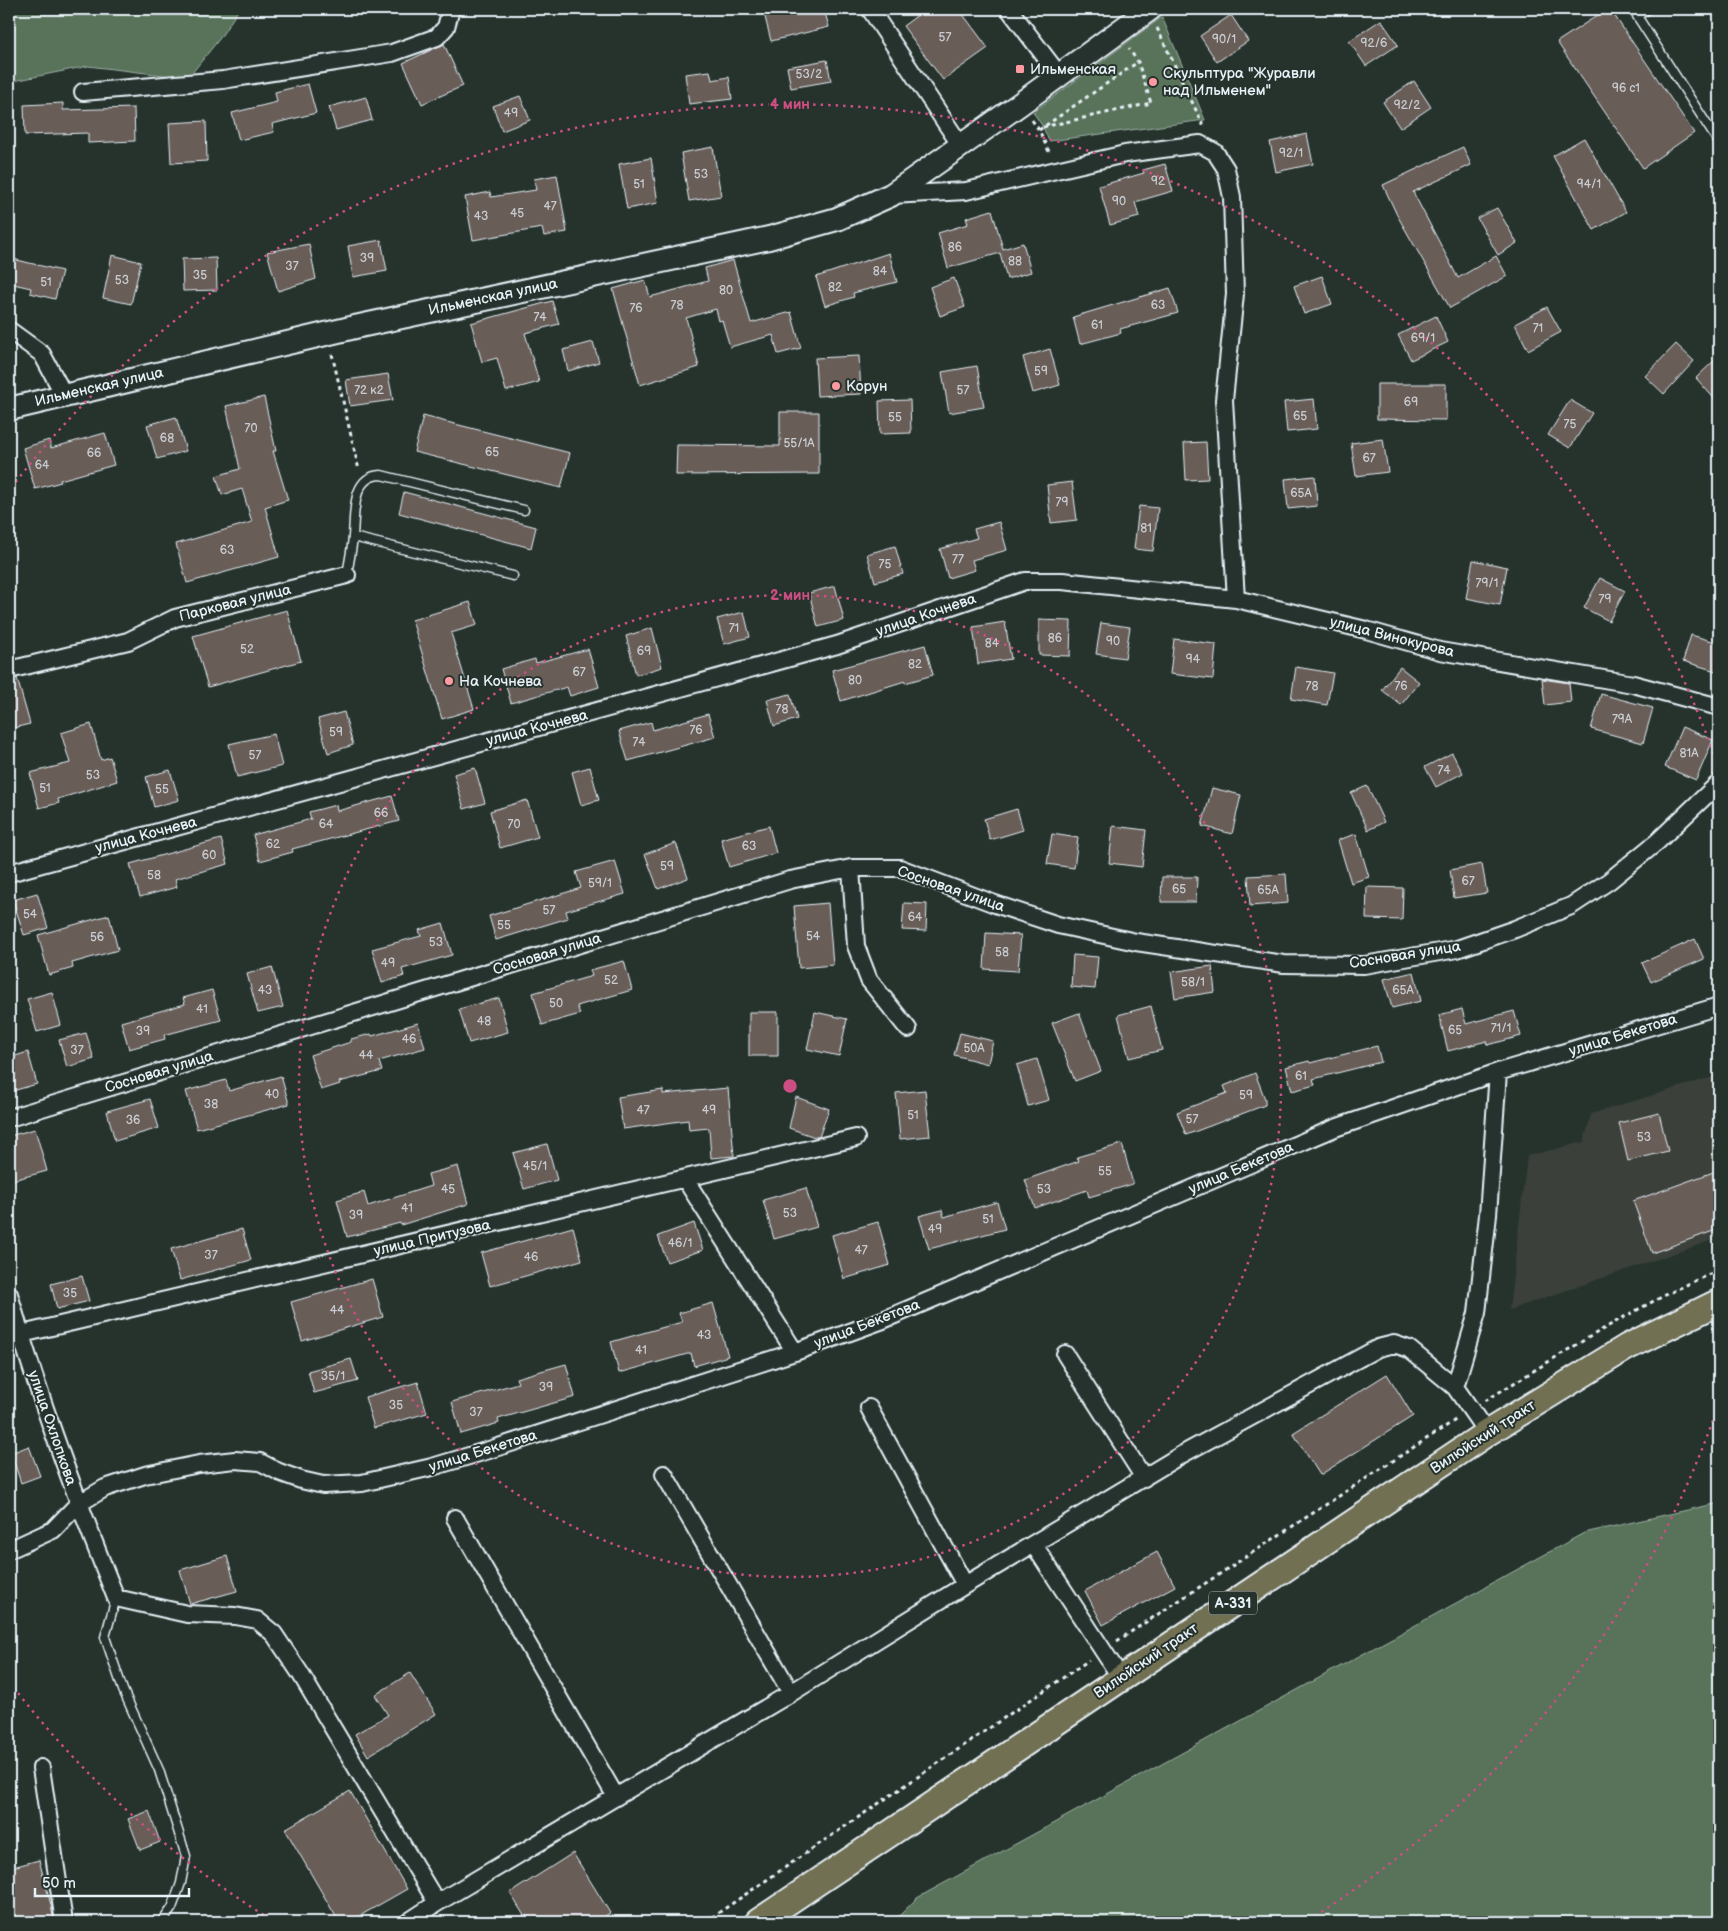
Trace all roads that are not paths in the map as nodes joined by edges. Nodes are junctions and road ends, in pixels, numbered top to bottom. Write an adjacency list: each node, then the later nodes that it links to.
1 (451, 9): 7 (street)
2 (870, 9): 9 (street)
3 (1009, 9): 6 (street)
4 (1149, 9): 6 (main road, Ильменская улица)
5 (1648, 9): 8 (lane)
6 (1059, 75): 9 (main road, Ильменская улица)
7 (83, 92)
8 (1719, 138)
9 (961, 146): 10 (main road, Ильменская улица)
10 (891, 194): 12 (main road, Ильменская улица); 19 (street)
11 (9, 330): 12 (street)
12 (64, 395): 13 (main road, Ильменская улица)
13 (9, 409)
14 (524, 510): 15 (lane)
15 (353, 537): 16 (lane); 17 (lane)
16 (348, 575): 20 (street, Парковая улица)
17 (513, 576)
18 (1062, 581): 19 (street, улица Винокурова); 24 (street, улица Кочнева)
19 (1236, 600): 21 (street, улица Винокурова)
20 (9, 670)
21 (1719, 707)
22 (1719, 783): 23 (street, Сосновая улица)
23 (851, 868): 26 (street); 28 (street, Сосновая улица)
24 (9, 873)
25 (1719, 1006): 27 (street, улица Бекетова)
26 (908, 1029)
27 (1498, 1072): 34 (street, улица Бекетова); 36 (street)
28 (9, 1118)
29 (856, 1138): 30 (street, улица Притузова)
30 (685, 1179): 33 (street, улица Притузова); 34 (street)
31 (9, 1294): 33 (street, улица Охлопкова)
32 (1719, 1302): 38 (main road, Вилюйский тракт / А-331)
33 (14, 1335): 41 (street, улица Охлопкова)
34 (796, 1352): 41 (street, улица Бекетова)
35 (1065, 1354): 40 (street)
36 (1455, 1387): 38 (street); 40 (street)
37 (869, 1408): 45 (street)
38 (1487, 1433): 47 (main road, Вилюйский тракт / А-331)
39 (664, 1474): 48 (street)
40 (1144, 1478): 43 (street)
41 (78, 1504): 44 (street, улица Бекетова); 46 (street, улица Охлопкова)
42 (455, 1518): 50 (street)
43 (1034, 1545): 45 (street); 47 (street)
44 (9, 1550)
45 (965, 1585): 48 (street)
46 (116, 1598): 51 (street); 53 (lane)
47 (1121, 1678): 55 (main road, Вилюйский тракт / А-331)
48 (791, 1693): 50 (street)
49 (41, 1768): 52 (street)
50 (616, 1797): 51 (street)
51 (437, 1903): 54 (street)
52 (64, 1922)
53 (162, 1922)
54 (408, 1922)
55 (758, 1922)

